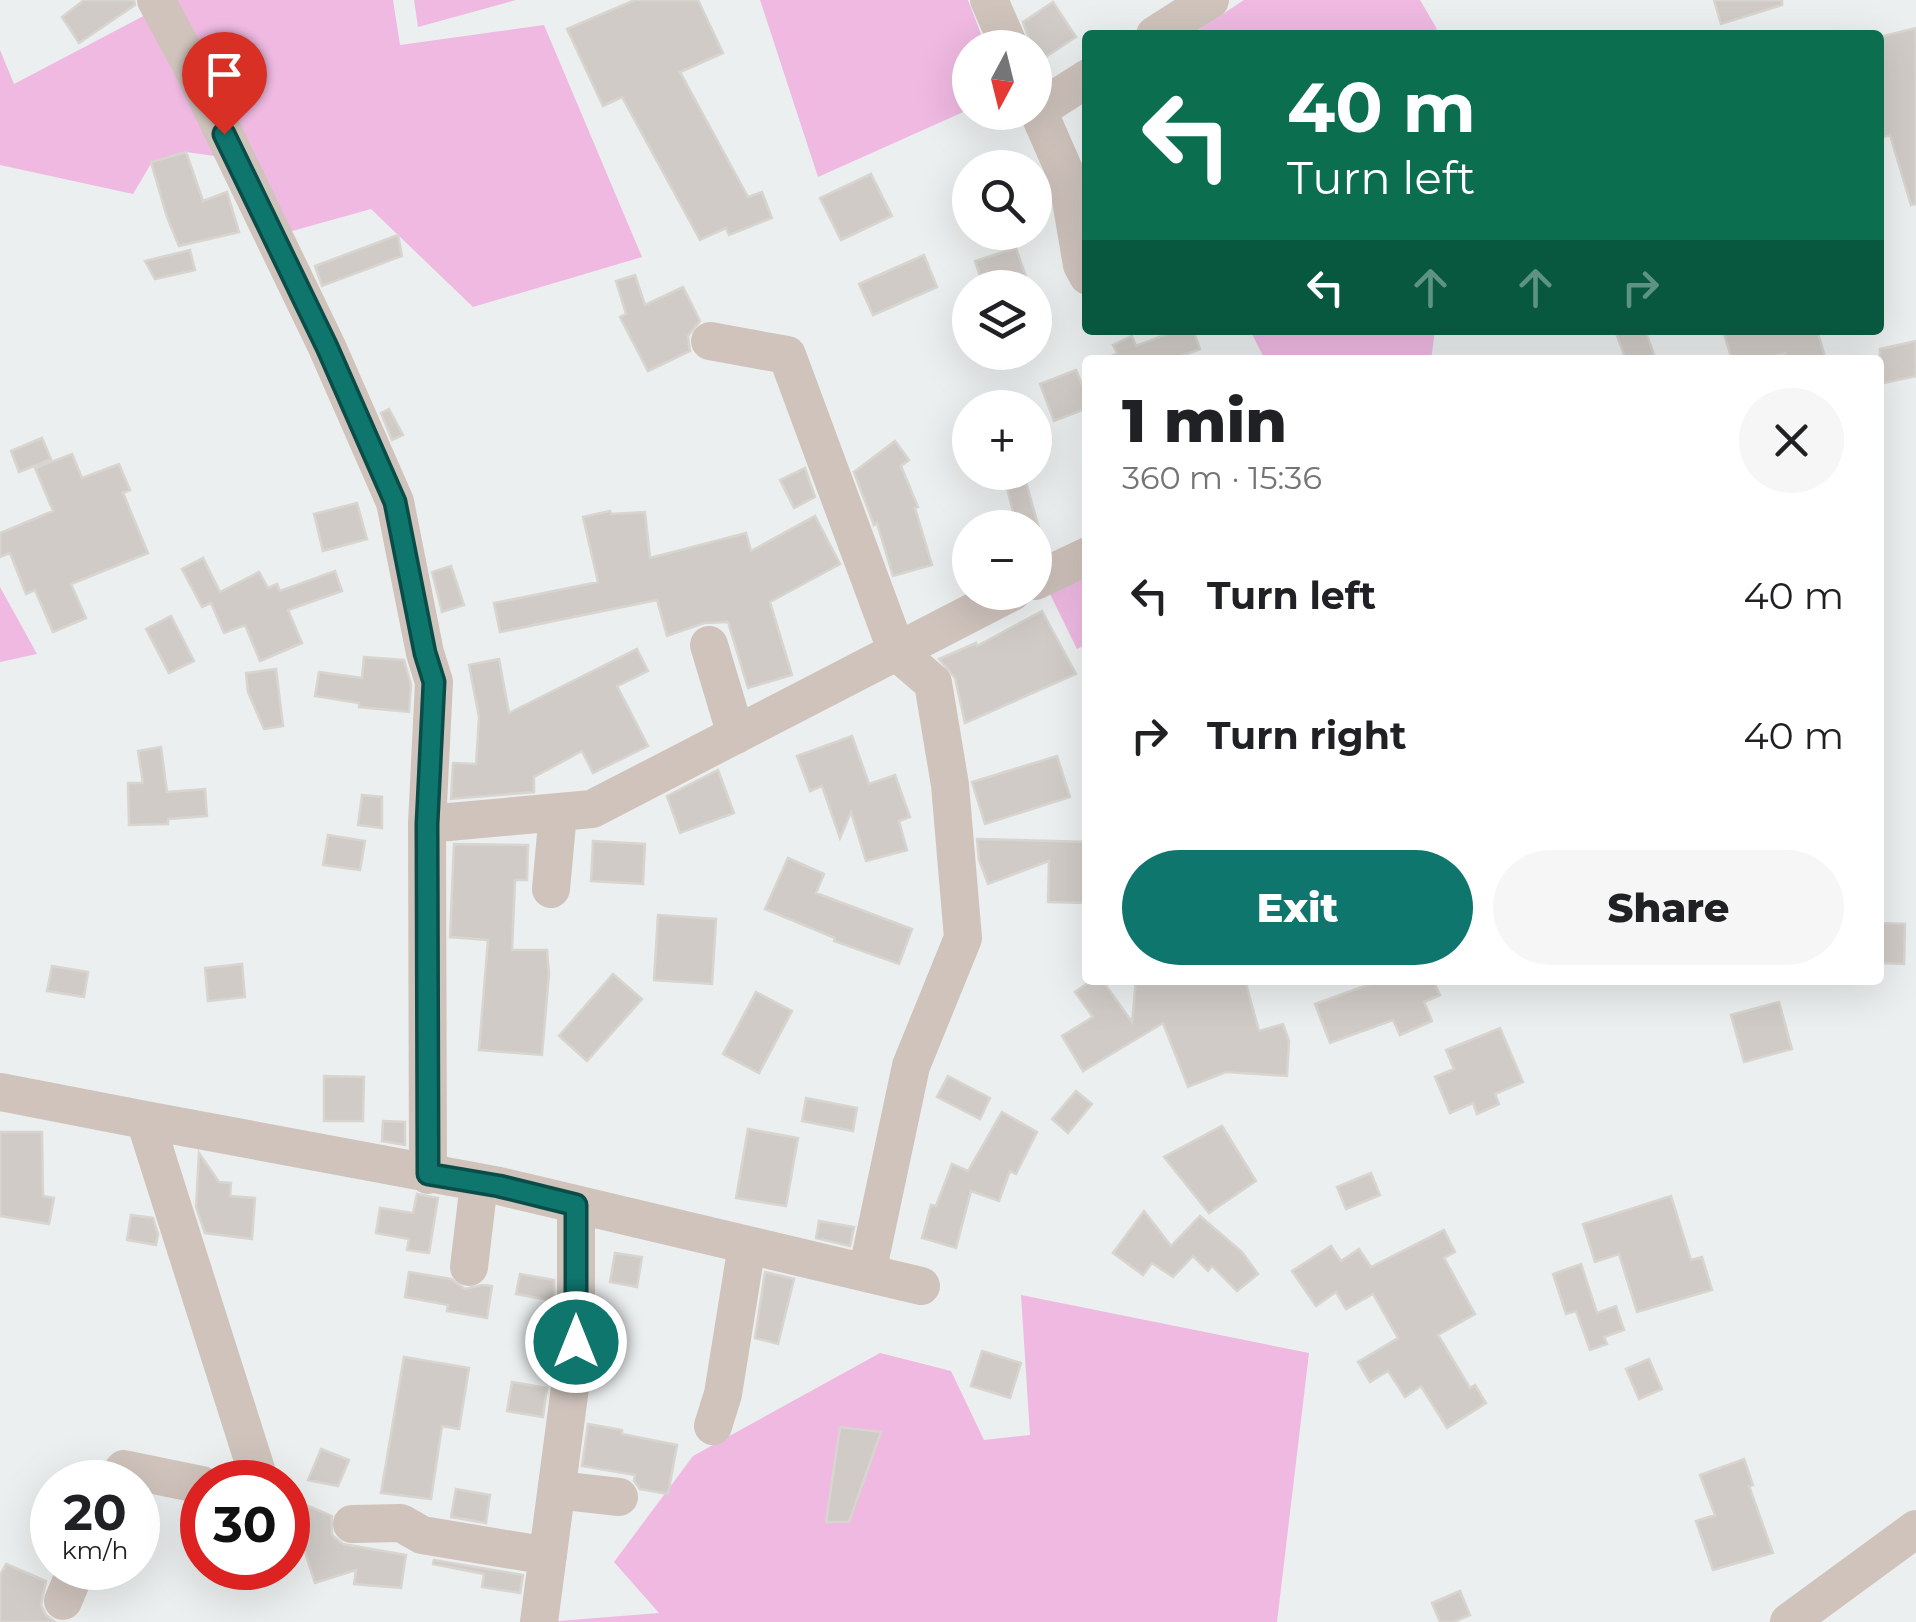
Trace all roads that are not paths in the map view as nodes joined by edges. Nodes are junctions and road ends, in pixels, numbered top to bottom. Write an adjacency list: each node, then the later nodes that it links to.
1 (156, 0): 18 (street)
2 (990, 0): 4 (street)
3 (1210, 0): 5 (street)
4 (1002, 30)
5 (1163, 30)
6 (1082, 81): 7 (street)
7 (1052, 98)
8 (1046, 130): 9 (street)
9 (1082, 264)
10 (710, 341): 15 (street)
11 (1082, 559): 12 (street)
12 (1052, 573)
13 (978, 610): 15 (street)
14 (709, 645): 16 (street)
15 (897, 652): 16 (street); 27 (street)
16 (736, 735): 17 (street)
17 (558, 813): 18 (street); 19 (street)
18 (427, 824): 22 (street)
19 (550, 889)
20 (0, 1092): 21 (street)
21 (145, 1120): 22 (street); 30 (street)
22 (428, 1174): 23 (street)
23 (479, 1183): 24 (street); 26 (street)
24 (576, 1205): 25 (street); 31 (street)
25 (747, 1245): 27 (street); 29 (street)
26 (469, 1267)
27 (868, 1273): 28 (street)
28 (922, 1286)
29 (713, 1426)
30 (253, 1460)
31 (556, 1490): 32 (street); 35 (street)
32 (619, 1497)
33 (352, 1524): 35 (street)
34 (1916, 1528): 37 (street)
35 (548, 1556): 36 (street)
36 (538, 1622)
37 (1789, 1622)

